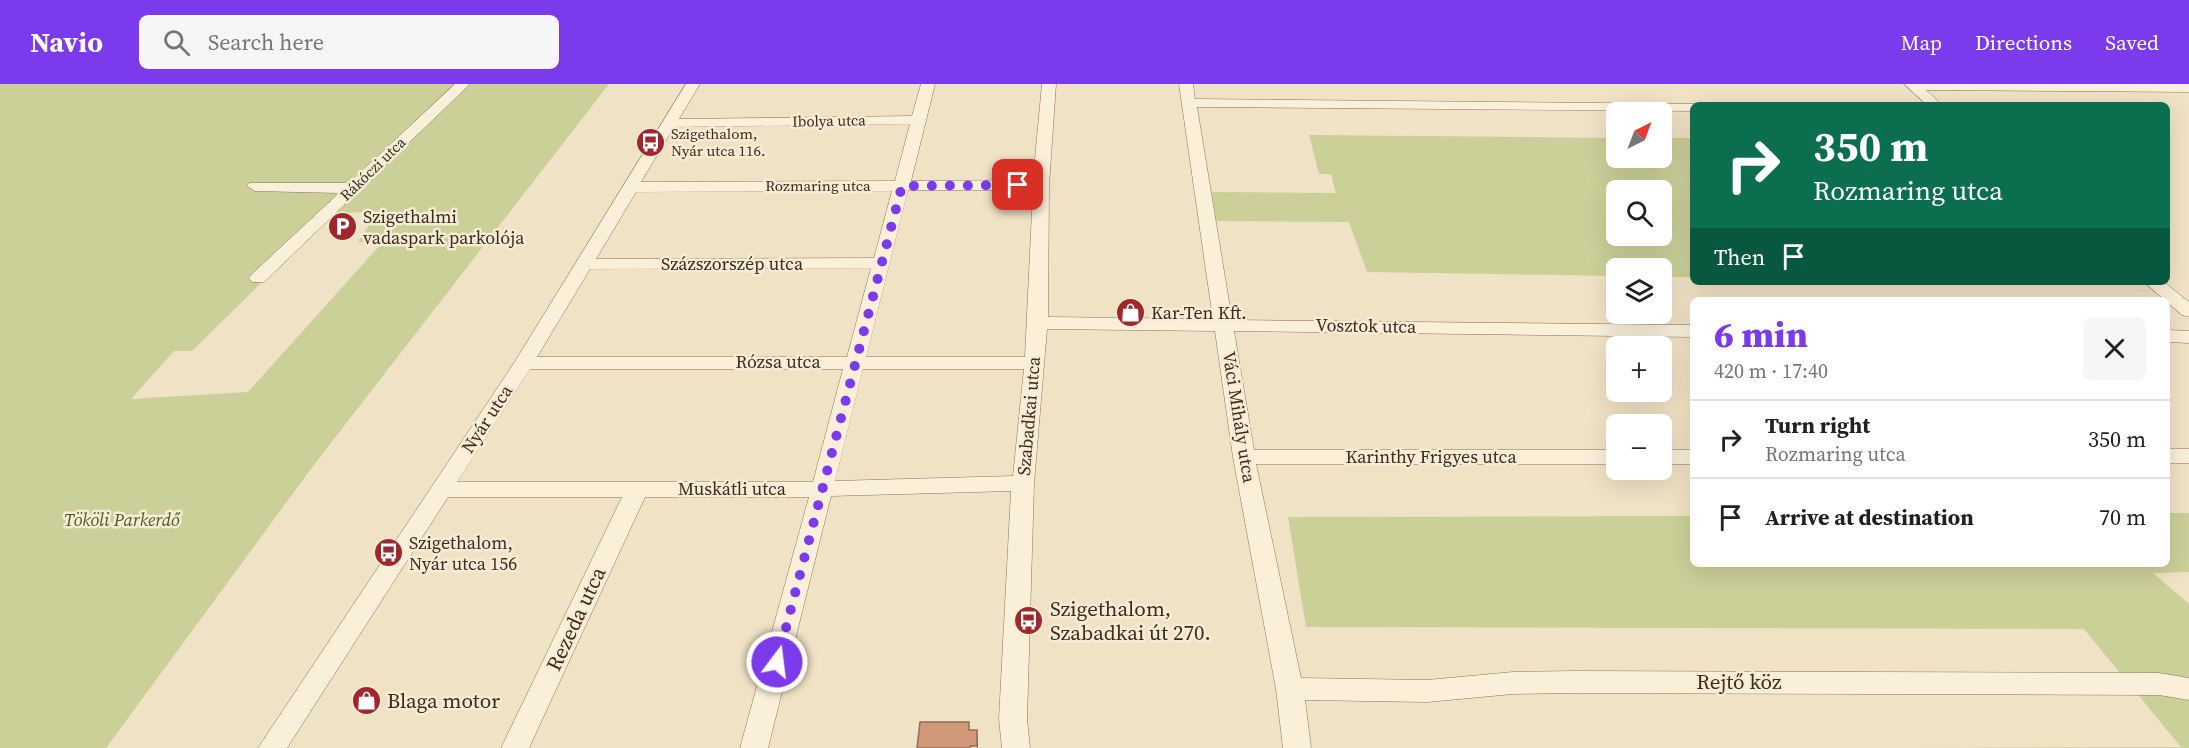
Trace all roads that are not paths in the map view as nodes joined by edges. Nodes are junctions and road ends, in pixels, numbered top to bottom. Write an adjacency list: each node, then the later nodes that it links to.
1 (463, 84): 16 (street, Rákóczi utca)
2 (693, 84): 11 (street, Nyár utca)
3 (928, 84): 10 (street)
4 (1049, 84): 12 (street, Szabadkai utca)
5 (1912, 85): 6 (street); 8 (street)
6 (2189, 88)
7 (1188, 93): 9 (street); 23 (street, Váci Mihály utca)
8 (1932, 102)
9 (1690, 107)
10 (918, 120): 11 (street, Ibolya utca); 14 (street)
11 (669, 123): 15 (street, Nyár utca)
12 (1041, 185): 14 (street, Rozmaring utca); 22 (street, Szabadkai utca)
13 (255, 186): 16 (street)
14 (902, 186): 15 (street, Rozmaring utca); 17 (street)
15 (632, 187): 18 (street, Nyár utca)
16 (353, 188): 19 (street, Rákóczi utca)
17 (879, 263): 18 (street, Százszorszép utca); 27 (street)
18 (584, 264): 28 (street, Nyár utca)
19 (258, 278)
20 (2157, 285): 21 (street)
21 (2189, 311)
22 (1038, 323): 23 (street, Vosztok utca); 29 (street, Szabadkai utca)
23 (1224, 324): 24 (street, Vosztok utca); 32 (street, Váci Mihály utca)
24 (1690, 331)
25 (2170, 336): 26 (street)
26 (2189, 337)
27 (854, 362): 28 (street, Rózsa utca); 29 (street, Rózsa utca); 37 (street)
28 (524, 363): 38 (street, Nyár utca)
29 (1033, 363): 36 (street, Szabadkai utca)
30 (2170, 456): 31 (street)
31 (2189, 456)
32 (1244, 457): 33 (street, Karinthy Frigyes utca); 40 (street, Váci Mihály utca)
33 (1606, 457)
34 (1672, 457): 35 (street)
35 (1690, 457)
36 (1023, 483): 37 (street, Muskátli utca); 45 (street, Szabadkai utca)
37 (822, 489): 39 (street, Muskátli utca); 44 (street)
38 (441, 490): 39 (street, Muskátli utca); 42 (street, Nyár utca)
39 (638, 490): 43 (street, Rezeda utca)
40 (1290, 689): 41 (street, Rejtő köz); 46 (street, Váci Mihály utca)
41 (2189, 689)
42 (272, 748)
43 (515, 748)
44 (754, 748)
45 (1016, 748)
46 (1297, 748)

